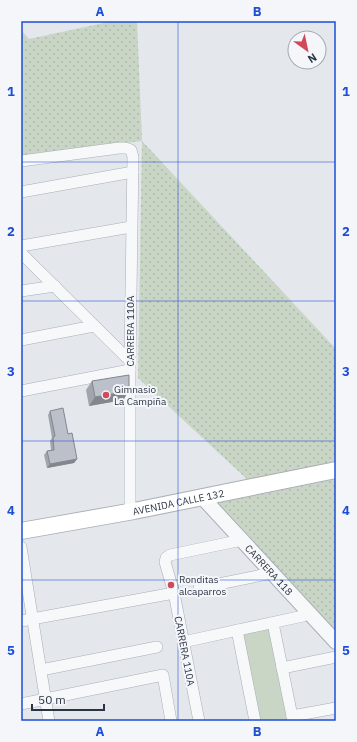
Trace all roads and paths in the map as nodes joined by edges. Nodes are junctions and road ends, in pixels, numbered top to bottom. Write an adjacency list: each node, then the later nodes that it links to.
1 (21, 160): 2 (street, CARRERA 110A)
2 (133, 172): 3 (street); 4 (street, CARRERA 110A)
3 (21, 192)
4 (131, 227): 5 (street); 11 (street, CARRERA 110A)
5 (21, 246)
6 (21, 253): 7 (street)
7 (55, 286): 8 (street); 9 (street)
8 (21, 291)
9 (94, 326): 10 (street); 11 (street)
10 (21, 340)
11 (130, 366): 12 (street); 15 (street, CARRERA 110A)
12 (21, 391)
13 (336, 470): 14 (main road, AVENIDA CALLE 132)
14 (202, 497): 15 (main road, AVENIDA CALLE 132); 17 (street, CARRERA 118)
15 (130, 511): 16 (main road, AVENIDA CALLE 132)
16 (21, 531)
17 (242, 540): 19 (street, CARRERA 118); 21 (street, CARRERA 110A)
18 (21, 547): 23 (street)
19 (272, 573): 20 (street); 28 (street, CARRERA 118)
20 (199, 588)
21 (174, 593): 23 (street); 27 (street, CARRERA 110A)
22 (303, 616): 25 (street)
23 (33, 619): 24 (street); 32 (street)
24 (21, 621)
25 (273, 623): 26 (street); 31 (street)
26 (237, 630): 27 (street); 40 (street)
27 (183, 642): 39 (street, CARRERA 110A)
28 (336, 642)
29 (157, 647): 32 (street)
30 (336, 658): 31 (street)
31 (282, 668): 36 (street)
32 (41, 670): 33 (street)
33 (45, 699): 34 (street); 37 (street); 38 (street)
34 (21, 704)
35 (336, 708): 36 (street)
36 (292, 718)
37 (49, 721)
38 (171, 721)
39 (199, 721)
40 (256, 721)

